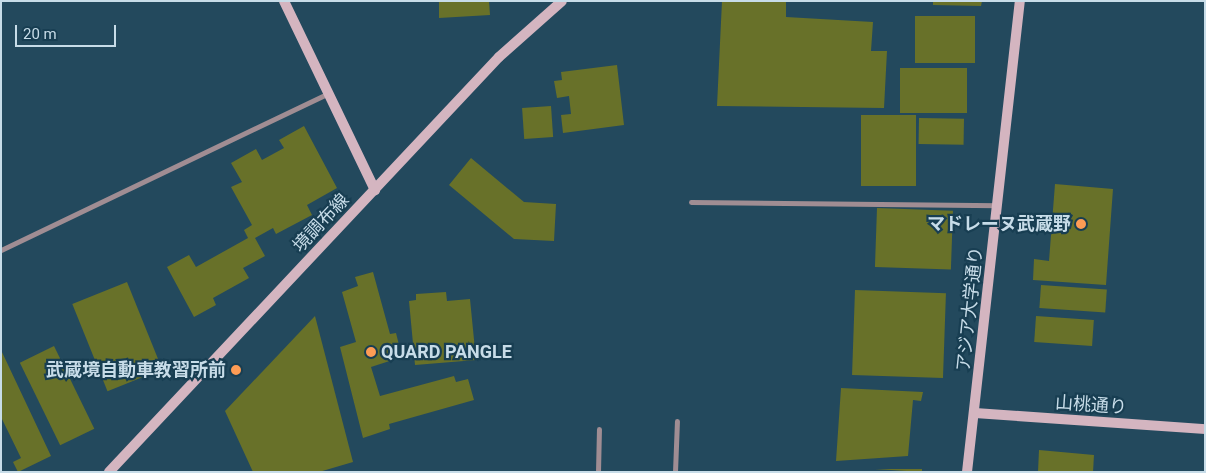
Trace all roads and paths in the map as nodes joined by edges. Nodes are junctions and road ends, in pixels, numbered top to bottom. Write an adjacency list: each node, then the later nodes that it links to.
1 (284, 1): 4 (street)
2 (562, 1): 5 (street, 境調布線)
3 (1020, 1): 7 (street, アジア大学通り)
4 (328, 93): 5 (street); 8 (street)
5 (374, 190): 13 (street, 境調布線)
6 (691, 202): 7 (street)
7 (998, 205): 9 (street, アジア大学通り)
8 (1, 250)
9 (975, 413): 12 (street, 山桃通り); 16 (street, アジア大学通り)
10 (677, 421): 15 (street)
11 (599, 429): 14 (street)
12 (1205, 429)
13 (109, 472)
14 (598, 472)
15 (675, 472)
16 (967, 472)

